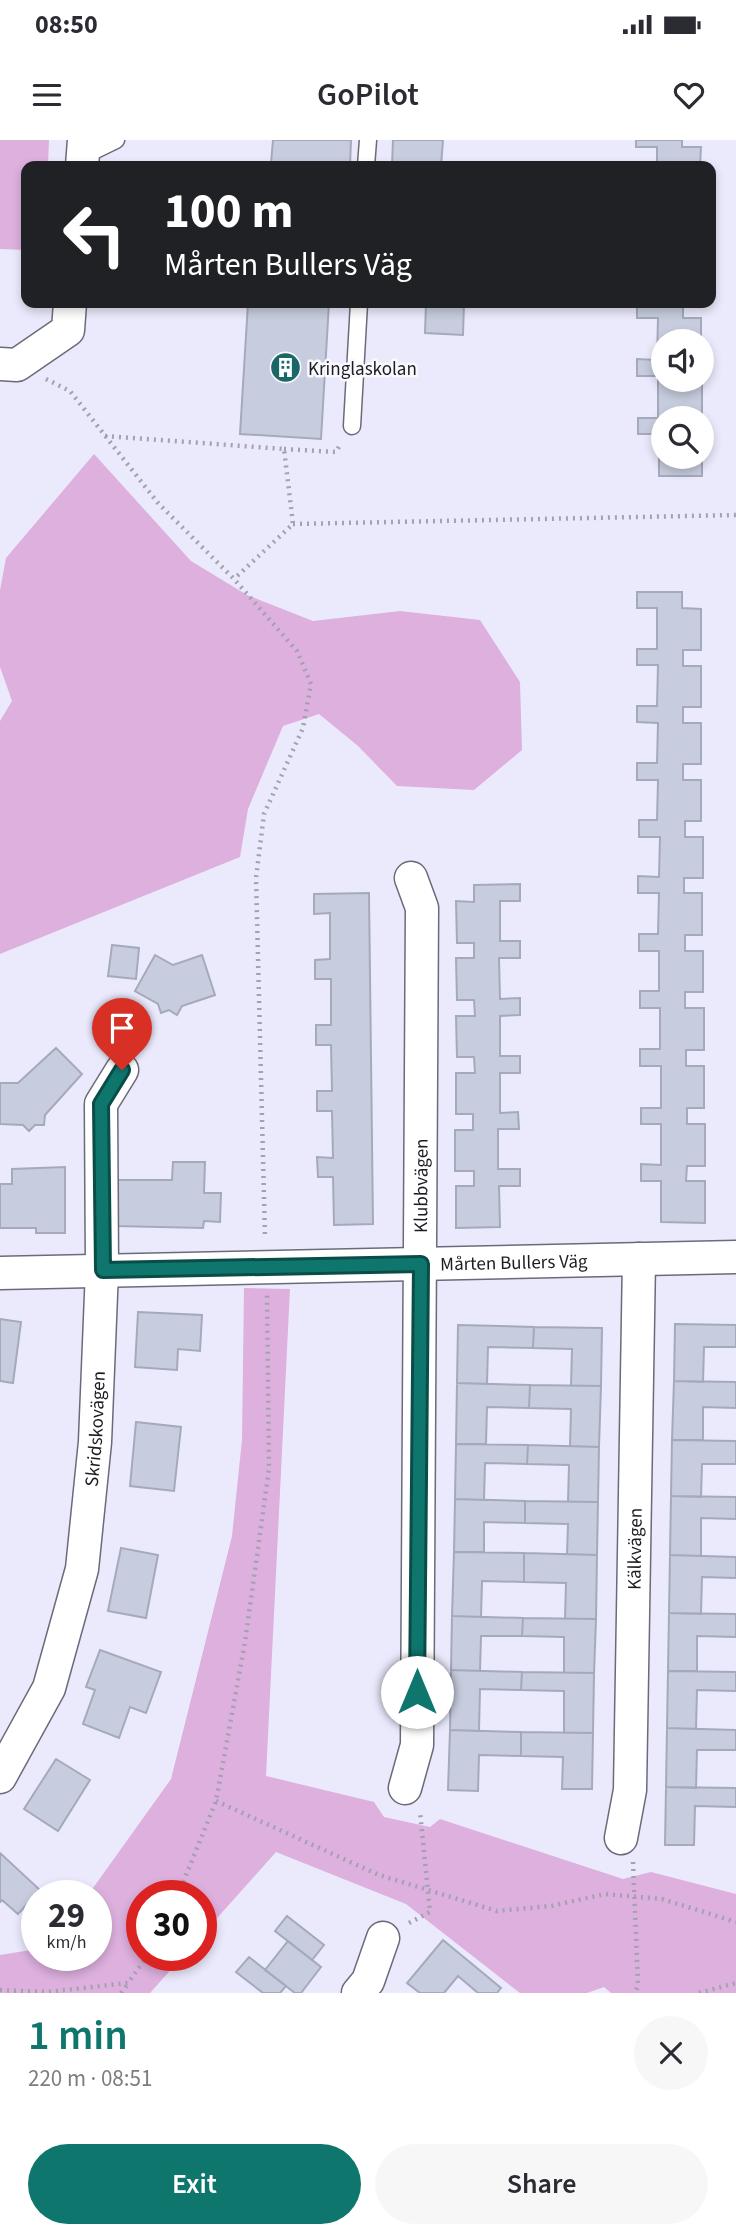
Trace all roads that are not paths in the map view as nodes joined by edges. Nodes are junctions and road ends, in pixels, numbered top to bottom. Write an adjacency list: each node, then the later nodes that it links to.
1 (116, 140): 3 (lane)
2 (368, 140): 4 (lane)
3 (83, 154)
4 (366, 161)
5 (70, 308): 7 (street)
6 (359, 308): 8 (lane)
7 (8, 365)
8 (352, 426)
9 (411, 878): 13 (street, Klubbvägen)
10 (122, 1070): 14 (street, Skridskovägen)
11 (736, 1257): 12 (street, Mårten Bullers Väg)
12 (639, 1259): 13 (street, Mårten Bullers Väg); 18 (street, Kälkvägen)
13 (421, 1264): 14 (street, Mårten Bullers Väg); 17 (street, Klubbvägen)
14 (103, 1270): 15 (street, Mårten Bullers Väg); 16 (street, Skridskovägen)
15 (0, 1273)
16 (0, 1777)
17 (405, 1788)
18 (621, 1838)
19 (383, 1938): 20 (street)
20 (358, 1993)

